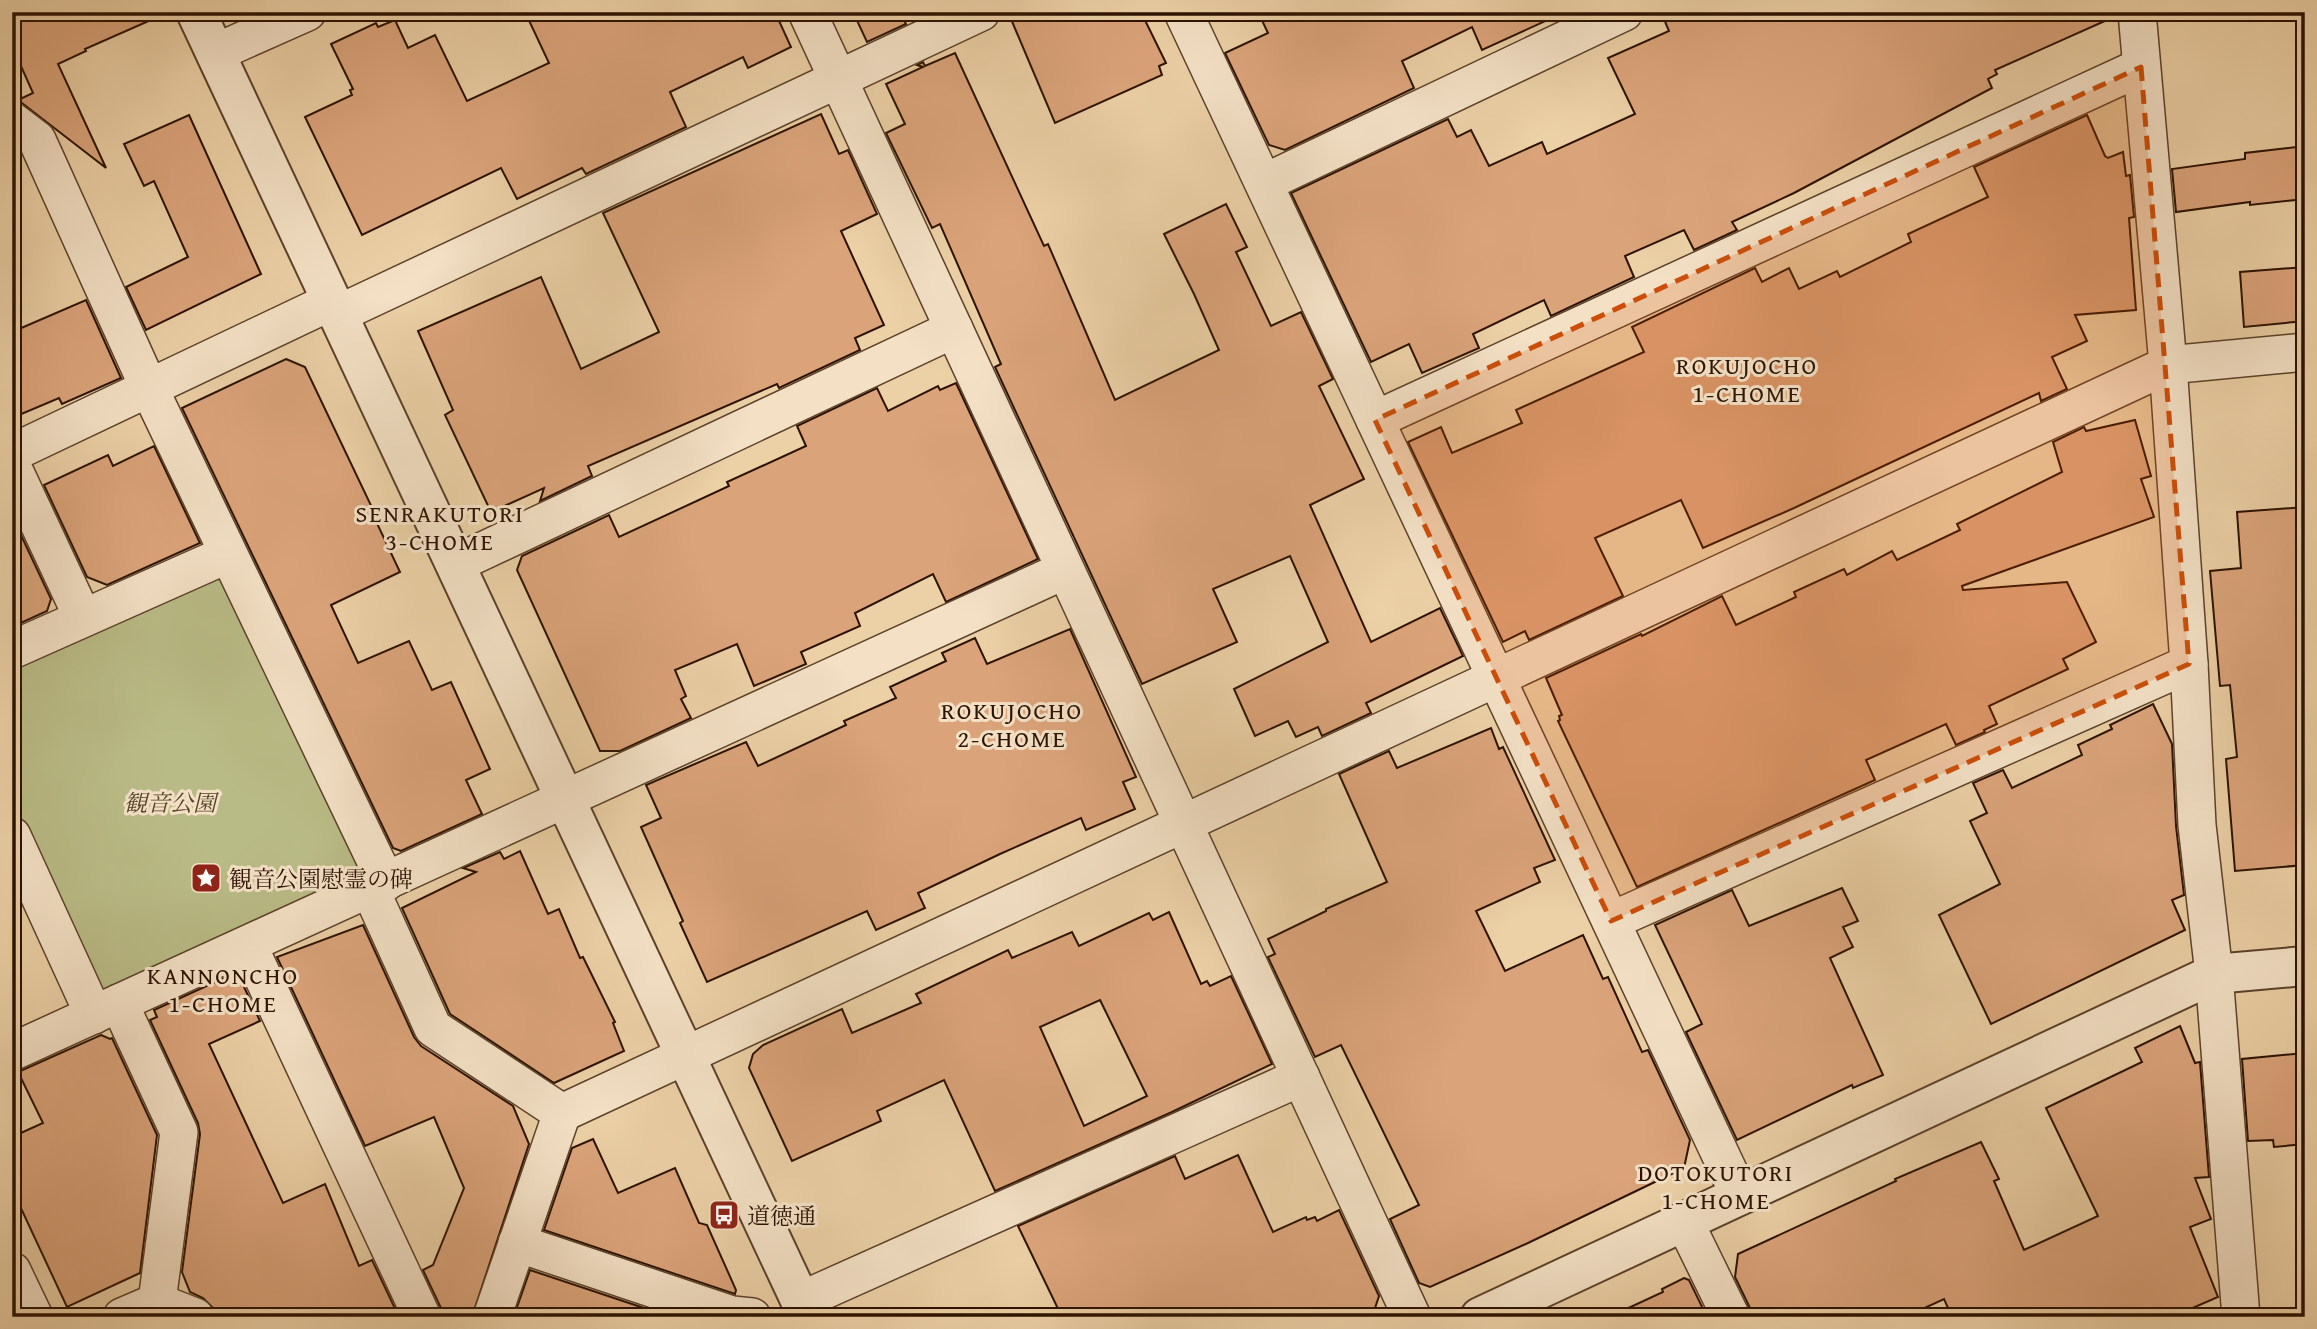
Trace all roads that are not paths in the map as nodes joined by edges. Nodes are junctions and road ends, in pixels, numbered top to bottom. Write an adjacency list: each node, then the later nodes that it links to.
1 (196, 12): 8 (street)
2 (306, 12): 8 (street)
3 (807, 12): 10 (street)
4 (981, 12): 10 (street)
5 (1183, 12): 12 (street)
6 (1624, 12): 12 (street)
7 (2137, 12): 9 (street)
8 (215, 53): 13 (street)
9 (2141, 67): 16 (street); 18 (street)
10 (838, 79): 13 (street); 14 (street)
11 (12, 121): 17 (street)
12 (1264, 183): 18 (street)
13 (335, 308): 17 (street); 22 (street)
14 (954, 330): 22 (street); 23 (street)
15 (2305, 352): 16 (street)
16 (2168, 365): 26 (street); 27 (street)
17 (149, 388): 19 (street); 21 (street)
18 (1375, 420): 27 (street)
19 (12, 453)
20 (12, 466): 24 (street)
21 (228, 554): 24 (street); 31 (street)
22 (455, 564): 28 (street)
23 (1065, 569): 28 (street); 29 (street)
24 (83, 618): 25 (street)
25 (12, 650)
26 (2189, 664): 32 (street); 35 (street)
27 (1496, 678): 29 (street); 32 (street)
28 (566, 800): 31 (street); 38 (street)
29 (1183, 824): 38 (street); 39 (street)
30 (12, 835): 36 (street)
31 (378, 885): 33 (street); 40 (street)
32 (1611, 920): 41 (street)
33 (248, 945): 36 (street); 51 (street)
34 (2305, 966): 35 (street)
35 (2214, 974): 41 (street); 47 (street)
36 (107, 1009): 37 (street); 45 (street)
37 (12, 1052)
38 (686, 1056): 40 (street); 46 (street)
39 (1301, 1077): 46 (street); 54 (street)
40 (562, 1113): 43 (street)
41 (1740, 1196): 42 (street)
42 (1684, 1221): 55 (street); 56 (street)
43 (517, 1242): 52 (street); 53 (street)
44 (12, 1270): 48 (street)
45 (157, 1302): 49 (street); 50 (street)
46 (804, 1309)
47 (2236, 1314)
48 (34, 1317)
49 (122, 1317)
50 (195, 1317)
51 (422, 1317)
52 (492, 1317)
53 (752, 1317)
54 (1412, 1317)
55 (1480, 1317)
56 (1731, 1317)

